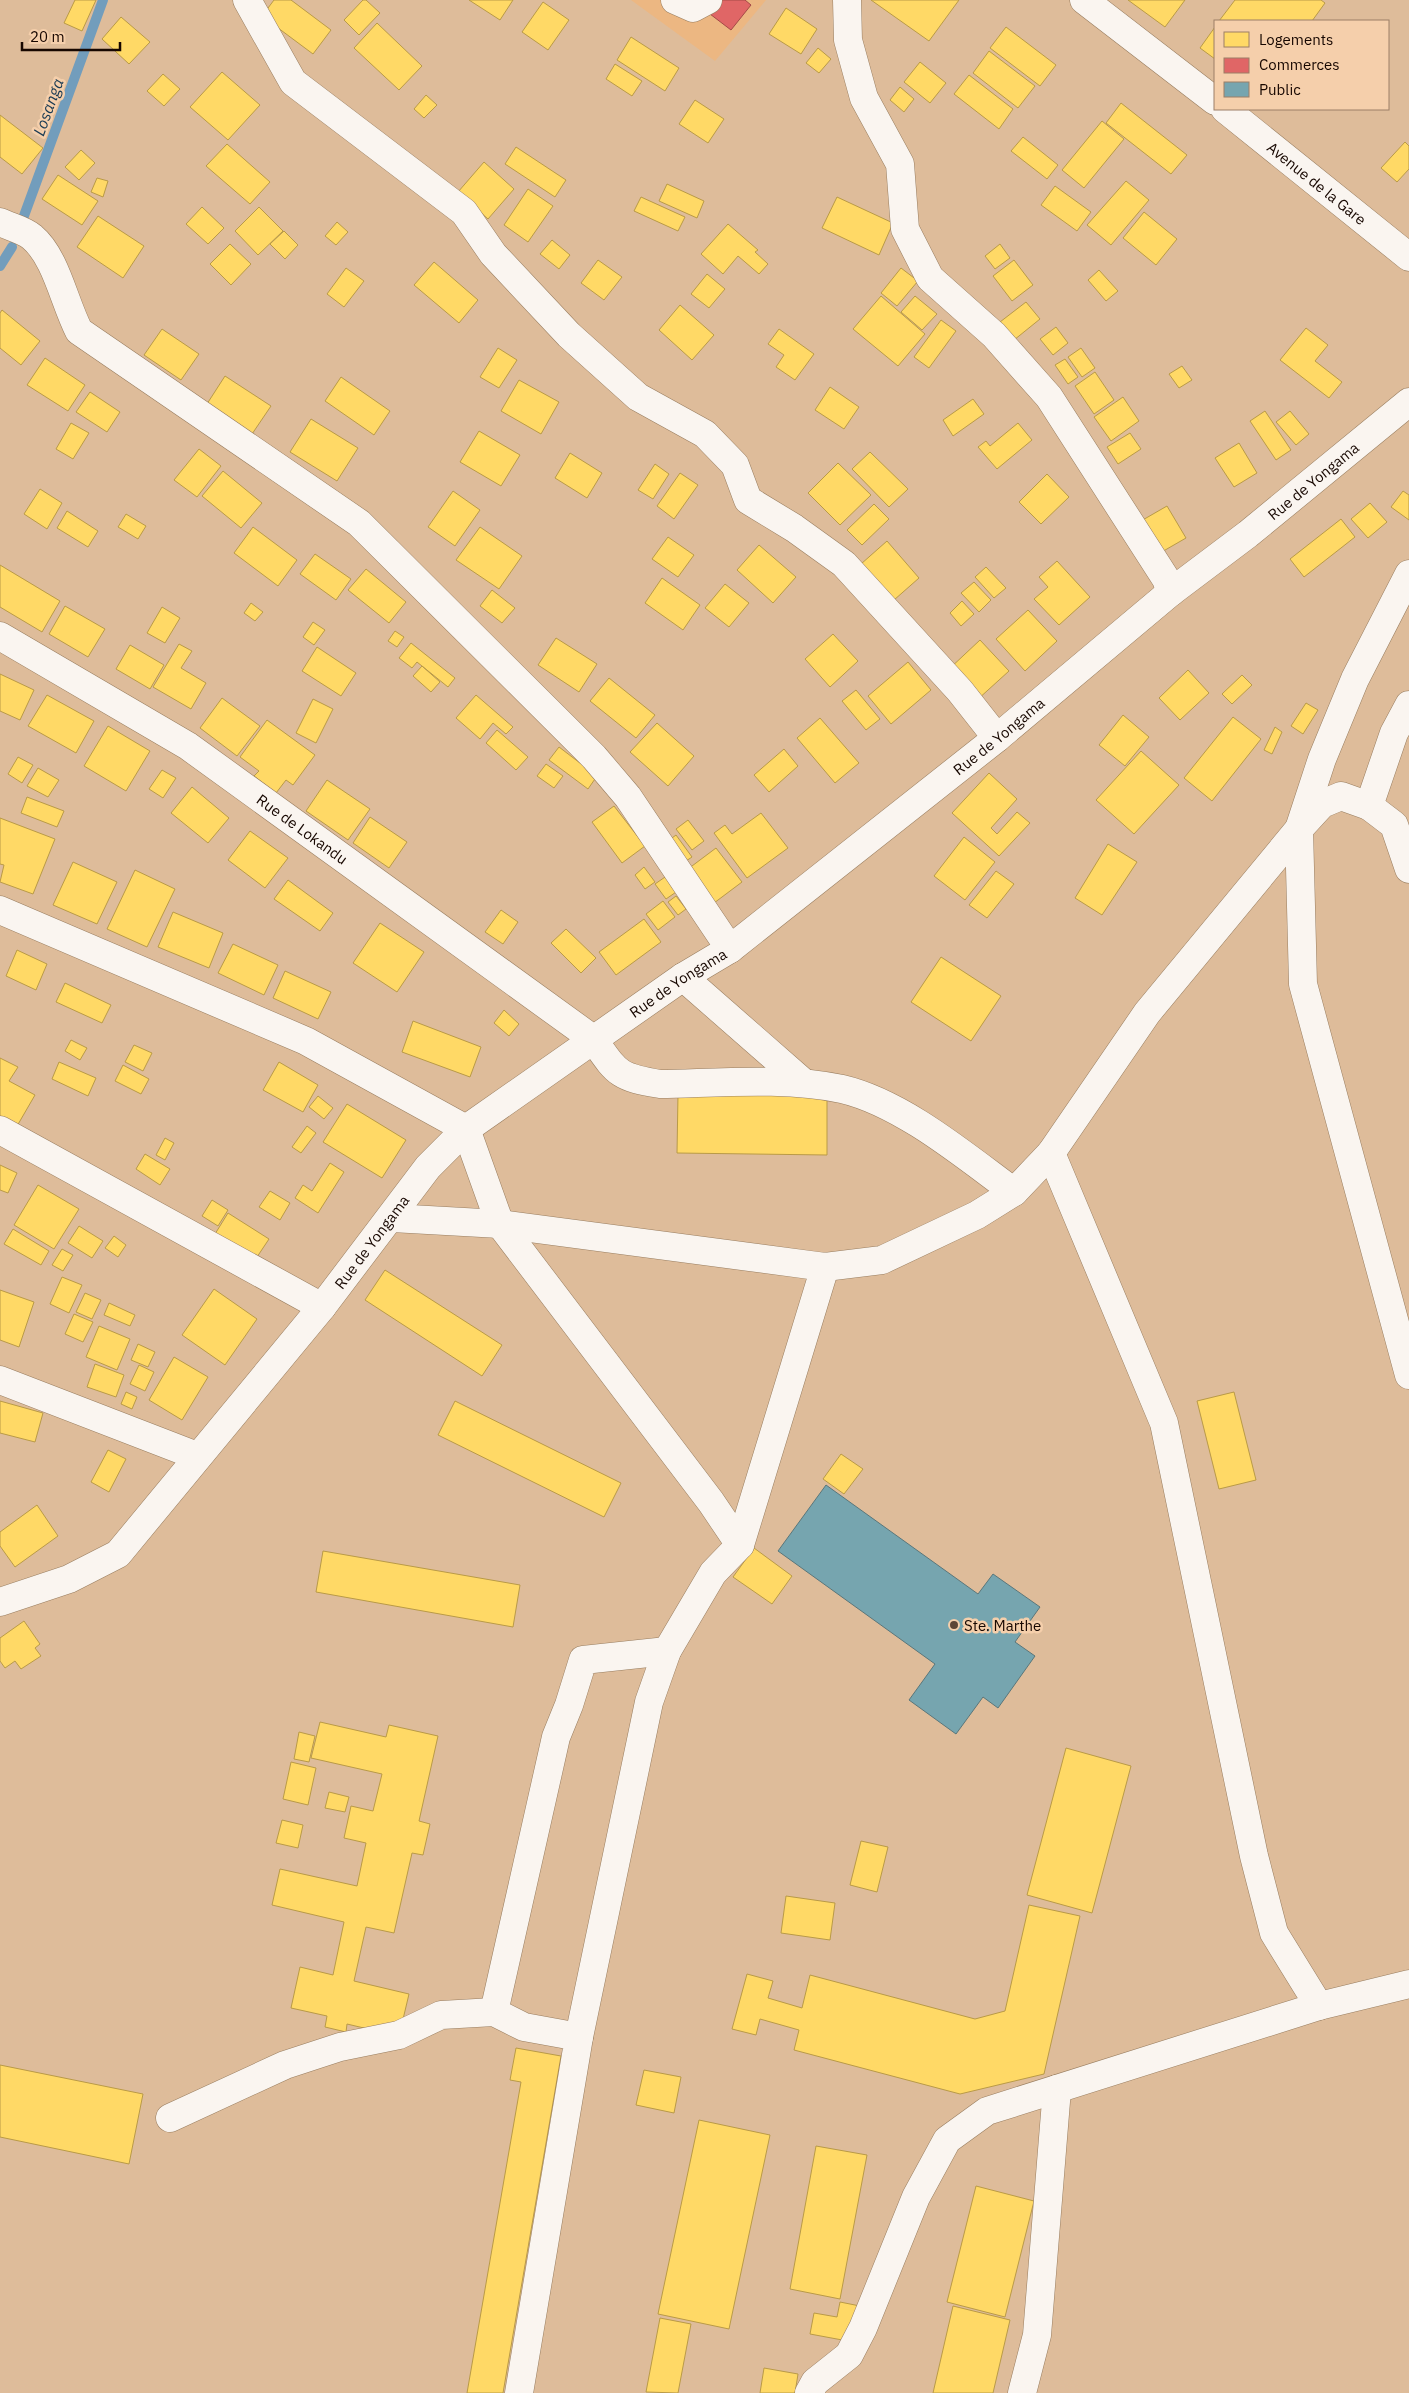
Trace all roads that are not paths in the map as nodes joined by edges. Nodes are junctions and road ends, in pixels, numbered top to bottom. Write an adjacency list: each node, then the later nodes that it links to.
1 (247, 0): 15 (street)
2 (675, 0): 3 (street)
3 (708, 0)
4 (848, 0): 12 (street)
5 (1084, 0): 6 (street)
6 (1214, 100)
7 (1226, 110): 9 (street, Avenue de la Gare)
8 (0, 222): 20 (street)
9 (1409, 257)
10 (1409, 402): 12 (street, Rue de Yongama)
11 (1409, 574): 17 (street)
12 (1171, 592): 15 (street, Rue de Yongama)
13 (0, 636): 22 (street, Rue de Lokandu)
14 (1409, 705): 16 (street)
15 (996, 738): 20 (street, Rue de Yongama)
16 (1369, 806): 17 (street); 18 (street)
17 (1299, 829): 26 (street); 32 (street)
18 (1409, 869)
19 (0, 910): 24 (street)
20 (730, 949): 21 (street, Rue de Yongama)
21 (683, 977): 22 (street, Rue de Yongama); 23 (street)
22 (593, 1039): 23 (street, Rue de Lokandu); 24 (street, Rue de Yongama)
23 (804, 1083): 27 (street, Rue de Lokandu)
24 (466, 1129): 28 (street, Rue de Yongama); 29 (street)
25 (0, 1130): 31 (street)
26 (1051, 1153): 27 (street); 39 (street)
27 (1014, 1192): 30 (street)
28 (392, 1218): 29 (street); 31 (street, Rue de Yongama)
29 (500, 1224): 30 (street); 35 (street)
30 (824, 1267): 35 (street)
31 (322, 1307): 34 (street, Rue de Yongama)
32 (1409, 1375)
33 (0, 1380): 34 (street)
34 (197, 1456): 36 (street, Rue de Yongama)
35 (740, 1545): 37 (street)
36 (0, 1602)
37 (667, 1651): 40 (street); 41 (street)
38 (1409, 1984): 39 (street)
39 (1319, 2006): 42 (street)
40 (494, 2012): 41 (street); 43 (street)
41 (579, 2037): 44 (street)
42 (1057, 2089): 45 (street); 46 (street)
43 (170, 2118)
44 (519, 2393)
45 (809, 2393)
46 (1022, 2393)

